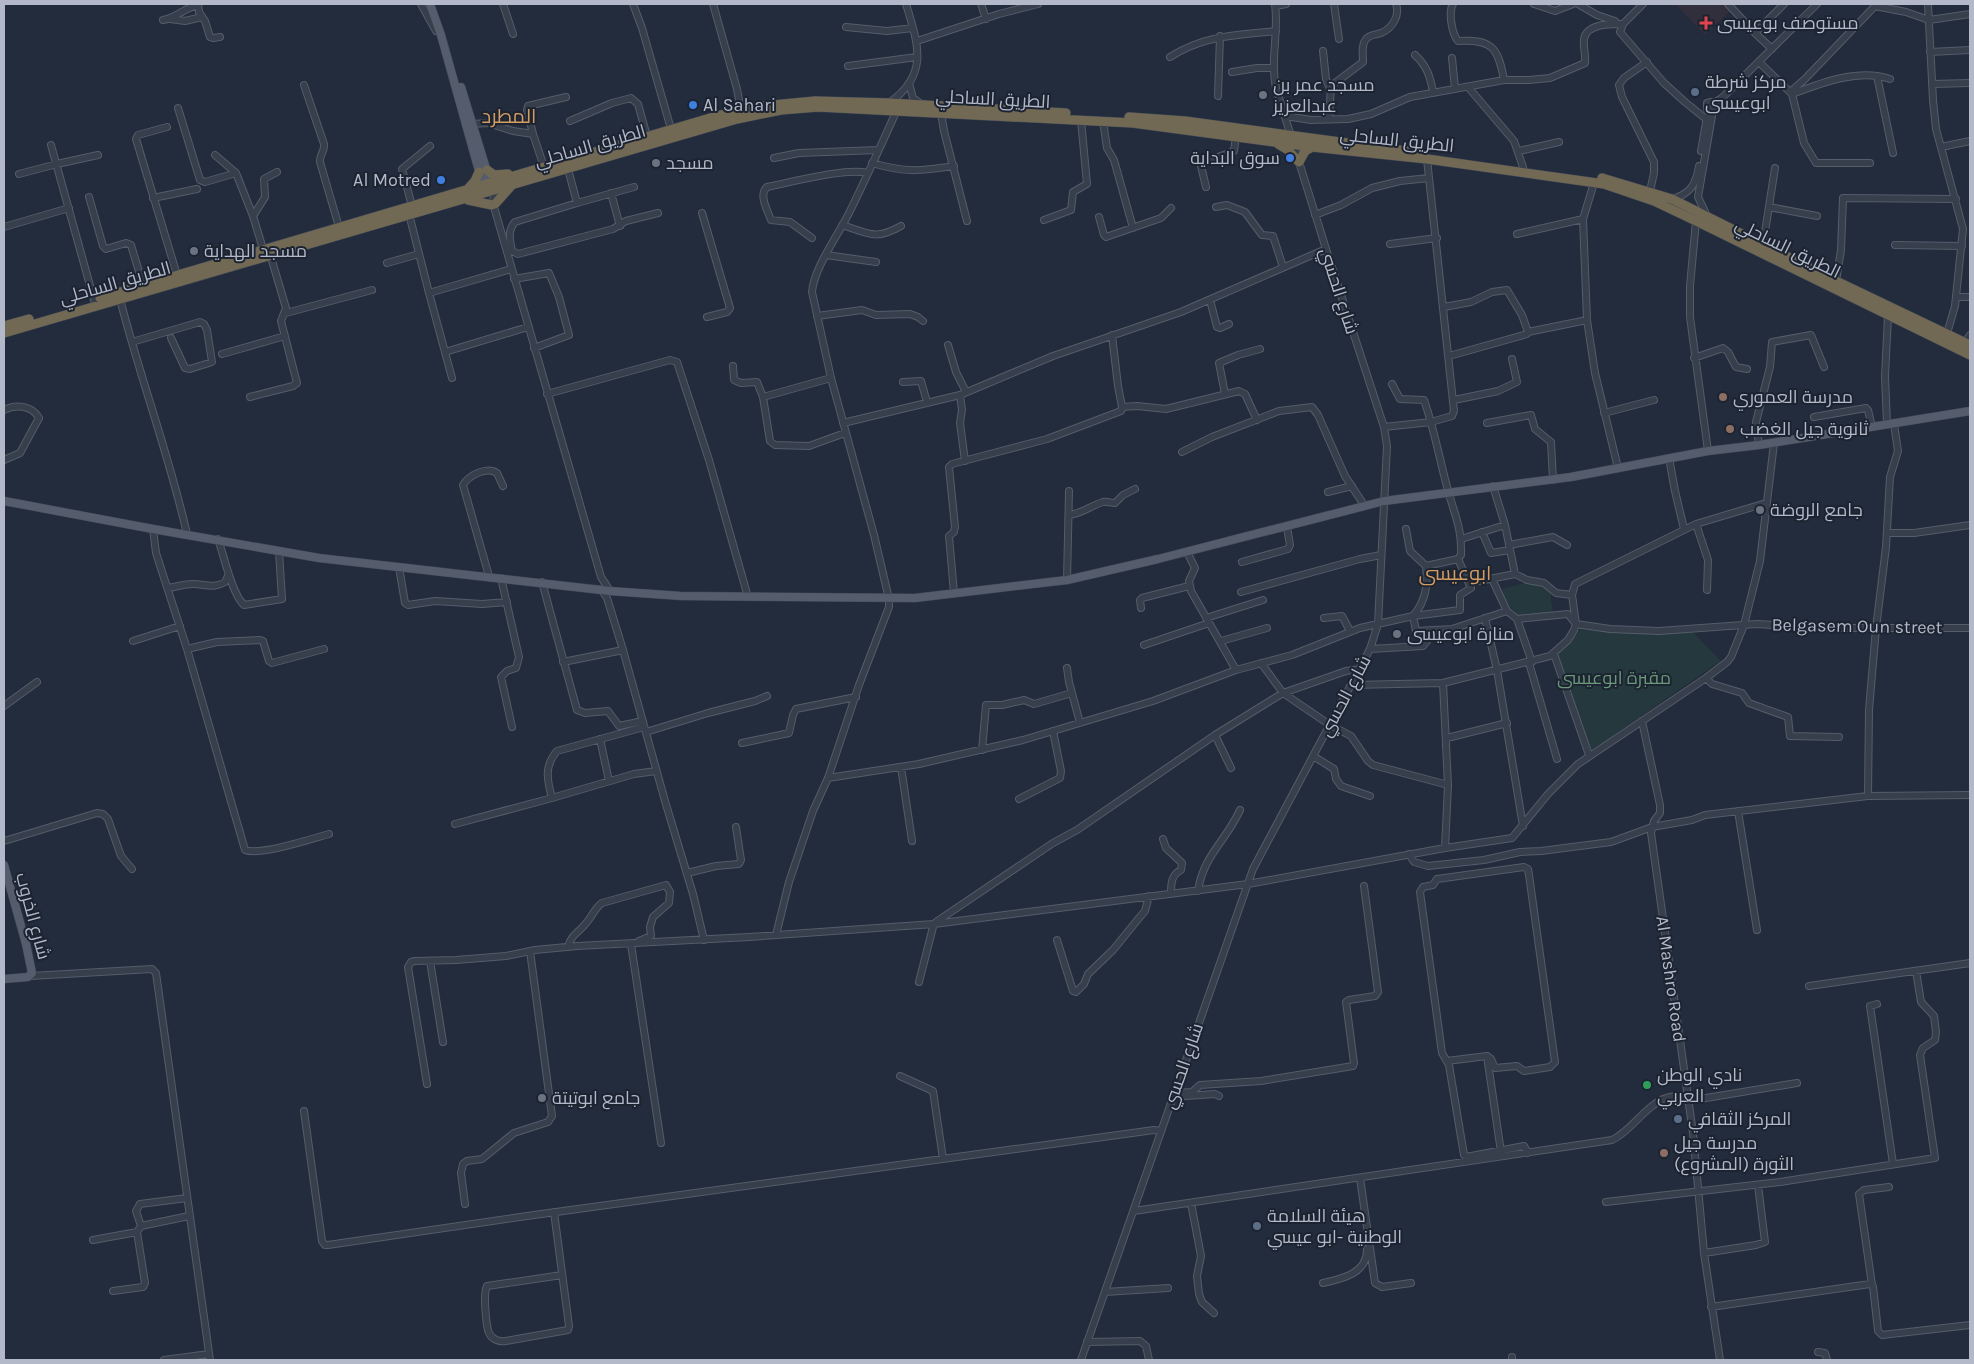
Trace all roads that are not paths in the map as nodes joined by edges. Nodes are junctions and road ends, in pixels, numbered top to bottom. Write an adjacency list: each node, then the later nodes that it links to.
1 (421, 4): 24 (street); 37 (street)
2 (430, 4): 24 (main road)
3 (503, 4): 36 (street)
4 (633, 4): 86 (street)
5 (713, 4): 74 (street)
6 (906, 4): 33 (street)
7 (981, 4): 28 (street)
8 (1038, 4): 28 (street)
9 (1286, 4): 22 (street)
10 (1334, 4): 40 (street)
11 (1396, 4): 63 (street)
12 (1452, 4): 57 (street)
13 (1534, 4): 14 (street)
14 (1573, 4)
15 (1578, 4): 31 (street)
16 (1643, 4): 31 (street)
17 (1728, 4): 35 (street)
18 (1784, 4): 35 (street)
19 (1817, 4): 42 (street)
20 (1928, 4): 30 (street)
21 (198, 5): 26 (street); 27 (street)
22 (1275, 5): 34 (street, شارع الحسي)
23 (1874, 5): 30 (street); 66 (street)
24 (435, 10): 37 (main road); 84 (main road)
25 (1970, 14): 30 (street)
26 (202, 17): 27 (street); 39 (street)
27 (170, 19): 29 (street)
28 (986, 19): 41 (street)
29 (163, 20)
30 (1929, 20): 45 (street)
31 (1623, 24): 50 (street); 57 (street)
32 (846, 27): 33 (street)
33 (913, 28): 41 (street)
34 (1276, 31): 38 (street); 53 (street, شارع الحسي)
35 (1755, 33): 42 (street)
36 (513, 34)
37 (441, 35): 115 (main road)
38 (1220, 36): 48 (street); 67 (street)
39 (220, 37)
40 (1339, 39)
41 (917, 41): 47 (street)
42 (1772, 49): 51 (street)
43 (1970, 50): 45 (street)
44 (1323, 51): 63 (street)
45 (1930, 52): 60 (street)
46 (1415, 55): 65 (street)
47 (917, 57): 52 (street); 59 (street)
48 (1170, 57)
49 (1452, 58): 64 (street)
50 (1647, 62): 71 (street); 129 (street)
51 (1759, 62): 66 (street); 72 (street)
52 (848, 66)
53 (1274, 68): 54 (street); 78 (street, شارع الحسي)
54 (1232, 72)
55 (1878, 76): 56 (street); 66 (street); 101 (street)
56 (1890, 79)
57 (1504, 80): 62 (street)
58 (1970, 82): 60 (street)
59 (909, 83): 69 (street); 70 (street)
60 (1932, 84): 98 (street)
61 (304, 85): 158 (street)
62 (1468, 87): 64 (street); 100 (street)
63 (1330, 88): 79 (street)
64 (1454, 88): 65 (street)
65 (1433, 92): 79 (street)
66 (1791, 93): 108 (street)
67 (1218, 96)
68 (566, 97): 87 (street)
69 (889, 103): 70 (highway, الطريق الساحلي); 74 (highway, الطريق الساحلي)
70 (923, 105): 88 (highway, الطريق الساحلي)
71 (1690, 106): 72 (street); 77 (street)
72 (1710, 107): 77 (street); 80 (street); 147 (street)
73 (178, 108): 117 (street)
74 (741, 110): 86 (highway, الطريق الساحلي)
75 (897, 110): 76 (highway, الطريق الساحلي); 99 (street); 114 (highway, الطريق الساحلي)
76 (941, 112): 81 (highway, الطريق الساحلي); 110 (street)
77 (1699, 113): 80 (street)
78 (1284, 116): 79 (street); 88 (street, شارع الحسي)
79 (1329, 119)
80 (1706, 119): 133 (street)
81 (1081, 120): 83 (highway, الطريق الساحلي); 151 (street)
82 (570, 121): 89 (street)
83 (1103, 121): 90 (highway, الطريق الساحلي); 159 (street)
84 (472, 124): 87 (street); 115 (main road)
85 (167, 127): 132 (street)
86 (671, 130): 89 (highway, الطريق الساحلي)
87 (533, 134): 112 (street)
88 (1290, 135): 94 (street, شارع الحسي); 111 (highway, الطريق الساحلي)
89 (647, 136): 112 (highway, الطريق الساحلي)
90 (1236, 136): 92 (highway, الطريق الساحلي); 125 (street)
91 (1970, 141): 98 (street)
92 (1274, 142): 94 (highway, الطريق الساحلي); 106 (highway)
93 (1559, 142): 100 (street)
94 (1293, 144): 97 (highway, الطريق الساحلي); 106 (street, شارع الحسي)
95 (51, 145): 109 (street)
96 (430, 146): 142 (street)
97 (1312, 147): 105 (highway, الطريق الساحلي); 106 (highway)
98 (1941, 147): 135 (street)
99 (878, 150): 104 (street); 107 (street)
100 (1519, 151): 111 (street)
101 (1893, 153)
102 (98, 155): 109 (street)
103 (215, 155): 117 (street)
104 (774, 158)
105 (1427, 159): 121 (street); 122 (highway, الطريق الساحلي)
106 (1298, 162): 145 (street, شارع الحسي)
107 (872, 163): 110 (street); 118 (street)
108 (1870, 163)
109 (57, 164): 119 (street); 140 (street)
110 (954, 166): 152 (street)
111 (1523, 167): 129 (highway, الطريق الساحلي)
112 (544, 168): 120 (highway, الطريق الساحلي)
113 (1775, 168): 139 (street)
114 (568, 169): 123 (highway, الطريق الساحلي); 136 (street)
115 (483, 170): 120 (highway); 126 (main road); 128 (highway)
116 (277, 172): 146 (street)
117 (236, 173): 146 (street)
118 (867, 173): 154 (street); 162 (street)
119 (19, 174)
120 (518, 175): 126 (highway, الطريق الساحلي)
121 (1429, 178): 145 (street); 163 (street)
122 (1594, 183): 150 (street); 153 (highway, الطريق الساحلي)
123 (511, 186): 126 (highway, الطريق الساحلي); 137 (highway)
124 (634, 187): 130 (street)
125 (1206, 187)
126 (488, 188): 128 (highway, الطريق الساحلي); 134 (highway, الطريق الساحلي); 137 (street)
127 (197, 189): 132 (street)
128 (466, 190): 142 (highway, الطريق الساحلي)
129 (1650, 191): 133 (highway, الطريق الساحلي)
130 (611, 193): 136 (street); 155 (street)
131 (90, 197): 179 (street)
132 (153, 198): 176 (street)
133 (1672, 199): 147 (highway, الطريق الساحلي)
134 (462, 200): 137 (highway); 142 (highway, الطريق الساحلي)
135 (1956, 200): 160 (street); 178 (street)
136 (577, 203): 155 (street)
137 (494, 205): 175 (street)
138 (1216, 207): 174 (street)
139 (1769, 207): 148 (street); 165 (street)
140 (70, 208): 157 (street); 185 (street)
141 (1171, 208): 159 (street)
142 (410, 210): 158 (highway, الطريق الساحلي); 169 (highway, الطريق الساحلي); 170 (street)
143 (658, 213): 155 (street)
144 (702, 213): 191 (street)
145 (1315, 215): 168 (street, شارع الحسي)
146 (253, 216): 169 (street)
147 (1706, 216): 165 (highway, الطريق الساحلي)
148 (1817, 216)
149 (1099, 217): 159 (street)
150 (1583, 219): 161 (street); 192 (street)
151 (1044, 220)
152 (967, 221)
153 (1696, 221): 190 (highway, الطريق الساحلي); 212 (street)
154 (842, 225): 156 (street); 171 (street)
155 (620, 226)
156 (901, 226)
157 (4, 227)
158 (339, 227): 169 (highway, الطريق الساحلي)
159 (1133, 228)
160 (1967, 229): 167 (street)
161 (1517, 234)
162 (812, 238)
163 (1437, 238): 164 (street); 187 (street)
164 (1390, 244)
165 (1761, 244): 178 (highway, الطريق الساحلي)
166 (1894, 245): 167 (street)
167 (1962, 246): 182 (street)
168 (1326, 249): 174 (street); 239 (street, شارع الحسي)
169 (266, 252): 176 (highway, الطريق الساحلي); 184 (highway, الطريق الساحلي); 188 (street)
170 (419, 254): 173 (street); 181 (street)
171 (826, 256): 172 (street); 189 (street)
172 (876, 262)
173 (386, 263)
174 (1283, 266): 186 (street)
175 (511, 269): 177 (street); 181 (street)
176 (177, 275): 179 (highway, الطريق الساحلي)
177 (514, 279): 196 (street); 206 (street)
178 (1836, 282): 202 (highway, الطريق الساحلي)
179 (143, 285): 185 (highway, الطريق الساحلي)
180 (372, 290): 188 (street)
181 (429, 293): 208 (street)
182 (1956, 297): 183 (street); 202 (street)
183 (1970, 297)
184 (120, 298): 198 (highway, الطريق الساحلي); 204 (street)
185 (94, 300): 195 (highway, الطريق الساحلي)
186 (1210, 300): 194 (street); 199 (street)
187 (1444, 307): 197 (street); 211 (street)
188 (286, 313): 200 (street)
189 (817, 316): 193 (street); 218 (street)
190 (1888, 316): 202 (highway, الطريق الساحلي); 238 (street)
191 (707, 317)
192 (1587, 320): 197 (street); 232 (street)
193 (923, 321)
194 (1229, 324)
195 (4, 326)
196 (528, 327): 206 (street); 208 (street)
197 (1528, 332): 211 (street)
198 (4, 333)
199 (1112, 335): 222 (street); 229 (street)
200 (285, 336): 209 (street); 225 (street)
201 (170, 338): 204 (street)
202 (1946, 338): 203 (highway, الطريق الساحلي); 210 (highway, الطريق الساحلي)
203 (1968, 341)
204 (132, 342): 272 (street)
205 (948, 345): 222 (street)
206 (534, 348): 221 (street)
207 (1260, 349): 223 (street)
208 (445, 352): 217 (street)
209 (222, 354)
210 (1970, 355)
211 (1449, 356): 226 (street)
212 (1694, 358): 216 (street); 244 (street)
213 (1512, 360): 226 (street)
214 (733, 366): 224 (street)
215 (1824, 367): 243 (street)
216 (1747, 369)
217 (452, 378)
218 (831, 378): 224 (street); 236 (street)
219 (902, 382): 228 (street)
220 (1392, 384): 235 (street)
221 (547, 394): 287 (street); 302 (street)
222 (963, 394): 228 (street); 248 (street)
223 (1225, 394): 229 (street); 234 (street)
224 (763, 397): 241 (street)
225 (250, 398)
226 (1454, 400): 235 (street)
227 (1654, 400): 232 (street)
228 (927, 402): 236 (street)
229 (1122, 407): 248 (street)
230 (4, 410): 247 (street)
231 (1970, 411): 238 (main road)
232 (1604, 413): 249 (street)
233 (1814, 417): 240 (street)
234 (1257, 420): 245 (street); 252 (street)
235 (1431, 422): 239 (street); 257 (street)
236 (843, 423): 241 (street)
237 (1487, 423): 250 (street)
238 (1891, 424): 240 (main road); 271 (street)
239 (1384, 427): 259 (street, شارع الحسي)
240 (1872, 427): 242 (main road)
241 (845, 433): 303 (street)
242 (1774, 442): 243 (main road); 260 (street)
243 (1759, 445): 244 (main road)
244 (1708, 451): 246 (main road)
245 (1182, 452)
246 (1669, 458): 249 (main road); 269 (street)
247 (4, 460)
248 (965, 461): 300 (street)
249 (1618, 468): 250 (main road)
250 (1553, 480): 253 (main road)
251 (503, 486): 286 (street)
252 (1352, 486): 256 (street); 261 (street)
253 (1493, 486): 257 (main road); 265 (street)
254 (1135, 490): 262 (street)
255 (1069, 491): 262 (street)
256 (1328, 492)
257 (1449, 494): 259 (main road); 274 (street)
258 (4, 500): 267 (main road)
259 (1384, 501): 261 (main road); 279 (street, شارع الحسي)
260 (1766, 503): 263 (street); 315 (street)
261 (1364, 505): 266 (main road)
262 (1069, 515): 290 (street)
263 (1696, 524): 269 (street); 297 (street)
264 (1970, 525): 271 (street)
265 (1505, 526): 270 (street); 276 (street)
266 (1287, 527): 278 (main road); 281 (street)
267 (153, 529): 272 (main road); 294 (street)
268 (1406, 529): 283 (street)
269 (1684, 530): 301 (street)
270 (1482, 532): 274 (street); 276 (street)
271 (1886, 533): 318 (street)
272 (187, 534): 273 (main road)
273 (218, 539): 277 (main road); 285 (street)
274 (1461, 539): 280 (street)
275 (1567, 545): 276 (street)
276 (1509, 548): 284 (street)
277 (279, 551): 282 (main road); 285 (street)
278 (1187, 552): 290 (main road); 293 (street)
279 (1381, 555): 299 (street); 313 (street, شارع الحسي)
280 (1458, 559): 283 (street); 292 (street)
281 (1242, 562)
282 (399, 566): 286 (main road); 305 (street)
283 (1426, 566): 308 (street)
284 (1515, 574): 289 (street); 301 (street)
285 (228, 576): 294 (street)
286 (489, 576): 288 (main road)
287 (601, 576): 295 (street); 298 (street)
288 (501, 578): 291 (main road); 305 (street)
289 (1492, 579): 292 (street); 307 (street)
290 (1068, 580): 300 (main road)
291 (542, 582): 295 (main road); 330 (street)
292 (1469, 583): 308 (street)
293 (1189, 586): 306 (street); 312 (street)
294 (168, 588): 316 (street)
295 (588, 588): 296 (main road)
296 (601, 590): 298 (main road); 328 (street)
297 (1707, 590)
298 (610, 591): 302 (main road)
299 (1241, 592)
300 (954, 593): 303 (main road)
301 (1572, 596): 314 (street)
302 (748, 597): 303 (main road)
303 (889, 599): 344 (street)
304 (1263, 600): 312 (street)
305 (507, 602): 350 (street)
306 (1141, 608)
307 (1507, 610): 310 (street); 311 (street)
308 (1413, 616): 313 (street); 321 (street)
309 (1324, 618): 320 (street)
310 (1485, 618): 321 (street); 336 (street)
311 (1517, 619): 314 (street, Belgasem Oun street); 331 (street)
312 (1208, 620): 323 (street); 324 (street)
313 (1378, 624): 320 (street); 327 (street, شارع الحسي)
314 (1576, 624): 315 (street, Belgasem Oun street); 329 (street)
315 (1744, 625): 318 (street, Belgasem Oun street); 337 (street)
316 (180, 626): 322 (street); 325 (street)
317 (1267, 628): 323 (street)
318 (1876, 628): 319 (street, Belgasem Oun street); 370 (street)
319 (1970, 628)
320 (1350, 631): 332 (street)
321 (1427, 632): 327 (street)
322 (133, 641)
323 (1221, 642): 335 (street)
324 (1144, 645)
325 (187, 649): 326 (street); 379 (street)
326 (324, 649)
327 (1370, 649): 334 (street, شارع الحسي)
328 (623, 650): 330 (street); 351 (street)
329 (1554, 654): 331 (street); 359 (street)
330 (563, 662): 351 (street)
331 (1530, 662): 336 (street); 361 (street)
332 (1261, 663): 335 (street); 342 (street)
333 (1067, 668): 341 (street)
334 (1360, 669): 340 (street, شارع الحسي); 342 (street)
335 (1236, 670): 347 (street)
336 (1497, 670): 339 (street); 348 (street)
337 (1706, 678): 346 (street); 354 (street)
338 (38, 682): 345 (street)
339 (1442, 683): 340 (street); 355 (street)
340 (1352, 685): 349 (street, شارع الحسي)
341 (1072, 693): 347 (street); 358 (street)
342 (1283, 693): 349 (street); 353 (street)
343 (767, 696): 351 (street)
344 (856, 697): 357 (street); 365 (street)
345 (4, 706)
346 (1642, 721): 359 (street); 377 (street, Al Mashro Road)
347 (1080, 722): 352 (street)
348 (1507, 723): 355 (street); 376 (street)
349 (1330, 725): 360 (street, شارع الحسي); 367 (street)
350 (512, 727)
351 (644, 727): 356 (street); 364 (street)
352 (1053, 731): 358 (street); 372 (street)
353 (1215, 735): 363 (street); 393 (street)
354 (1839, 737)
355 (1446, 738): 367 (street)
356 (600, 740): 366 (street); 371 (street)
357 (742, 743)
358 (982, 750): 362 (street)
359 (1589, 755): 376 (street)
360 (1313, 756): 369 (street); 388 (street, شارع الحسي)
361 (1557, 759)
362 (901, 767): 365 (street); 382 (street)
363 (1231, 768)
364 (656, 771): 366 (street); 387 (street)
365 (828, 778): 395 (street)
366 (609, 781): 371 (street)
367 (1448, 785): 383 (street)
368 (1970, 794): 370 (street)
369 (1370, 796)
370 (1868, 796): 374 (street)
371 (552, 798): 375 (street)
372 (1019, 799)
373 (1240, 810): 390 (street)
374 (1738, 811): 377 (street); 394 (street)
375 (455, 824)
376 (1523, 826): 383 (street)
377 (1652, 827): 384 (street); 417 (street, Al Mashro Road)
378 (736, 828): 387 (street)
379 (329, 834)
380 (1163, 839): 391 (street)
381 (4, 841): 386 (street)
382 (912, 841)
383 (1444, 848): 384 (street)
384 (1409, 854): 388 (street)
385 (4, 865): 404 (main road, شارع الخروب)
386 (132, 868)
387 (686, 873): 396 (street)
388 (1248, 884): 390 (street); 415 (street, شارع الحسي)
389 (1364, 886): 415 (street)
390 (1198, 891): 391 (street)
391 (1171, 894): 392 (street)
392 (1149, 896): 393 (street); 397 (street)
393 (934, 924): 395 (street); 406 (street)
394 (1757, 930)
395 (776, 935): 396 (street)
396 (704, 940): 398 (street)
397 (1057, 940)
398 (634, 943): 399 (street); 399 (street); 420 (street)
399 (568, 947): 400 (street)
400 (530, 951): 401 (street); 432 (street)
401 (430, 961): 409 (street); 414 (street)
402 (1970, 963): 403 (street)
403 (1916, 970): 407 (street); 424 (street)
404 (31, 975): 405 (main road); 429 (street)
405 (4, 979)
406 (919, 982)
407 (1809, 986)
408 (1877, 1004): 424 (street)
409 (443, 1042)
410 (1486, 1056): 411 (street); 411 (street); 421 (street)
411 (1447, 1061): 421 (street)
412 (900, 1076): 423 (street)
413 (1797, 1083): 417 (street)
414 (427, 1084)
415 (1173, 1095): 416 (street); 419 (street, شارع الحسي)
416 (1219, 1096)
417 (1688, 1097): 422 (street); 428 (street, Al Mashro Road)
418 (304, 1111): 434 (street)
419 (1160, 1131): 423 (street); 433 (street, شارع الحسي)
420 (661, 1143)
421 (1501, 1152): 422 (street)
422 (1528, 1153): 425 (street)
423 (943, 1159): 434 (street)
424 (1893, 1164): 426 (street)
425 (1358, 1178): 431 (street); 440 (street); 441 (street)
426 (1758, 1185): 428 (street); 438 (street)
427 (1889, 1187): 442 (street)
428 (1698, 1192): 430 (street); 438 (street, Al Mashro Road)
429 (187, 1198): 435 (street); 436 (street)
430 (1606, 1202)
431 (1191, 1203): 433 (street); 447 (street)
432 (465, 1204)
433 (1134, 1211): 445 (street, شارع الحسي)
434 (554, 1212): 439 (street)
435 (189, 1216): 436 (street); 451 (street)
436 (139, 1229): 437 (street); 444 (street)
437 (93, 1240)
438 (1704, 1253): 446 (street, Al Mashro Road)
439 (562, 1275): 439 (street)
440 (1323, 1283)
441 (1411, 1283)
442 (1872, 1285): 446 (street); 448 (street)
443 (1168, 1288): 445 (street)
444 (113, 1291)
445 (1105, 1292): 449 (street, شارع الحسي)
446 (1711, 1307): 455 (street, Al Mashro Road)
447 (1214, 1313)
448 (1970, 1325)
449 (1087, 1342): 453 (street, شارع الحسي); 454 (street)
450 (1818, 1352): 456 (street)
451 (210, 1357): 452 (street)
452 (164, 1360)
453 (1081, 1360)
454 (1149, 1360)
455 (1720, 1360)
456 (1827, 1360)

